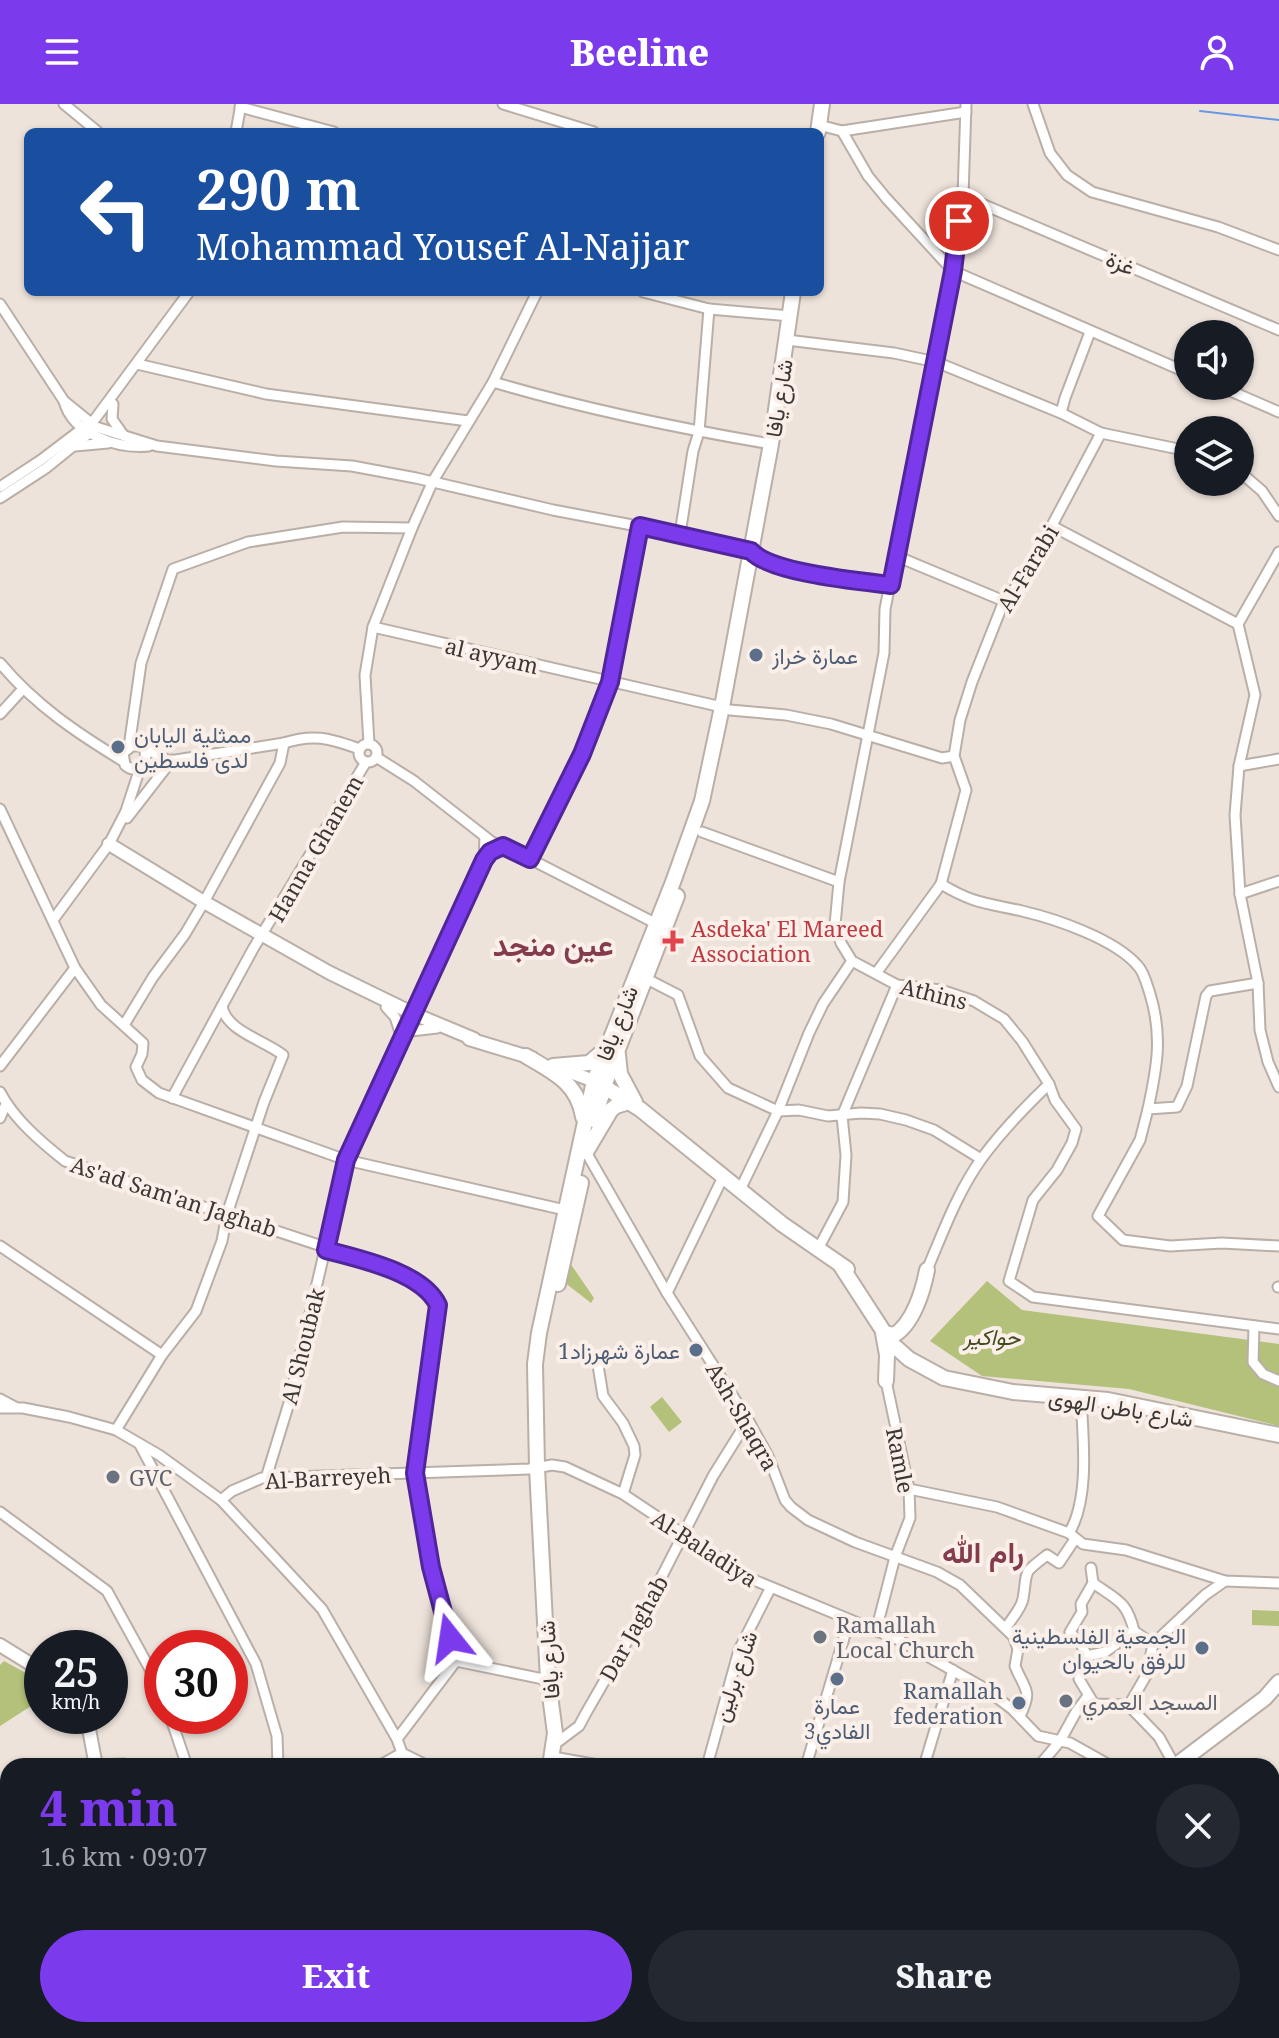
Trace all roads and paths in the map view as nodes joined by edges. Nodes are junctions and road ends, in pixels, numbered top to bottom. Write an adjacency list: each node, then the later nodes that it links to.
1 (64, 104): 8 (street)
2 (503, 104): 11 (street)
3 (815, 104): 12 (main road)
4 (822, 104): 13 (main road)
5 (1033, 104): 17 (street)
6 (240, 106): 9 (street); 10 (street)
7 (966, 108): 15 (street); 16 (street)
8 (93, 128)
9 (237, 128)
10 (320, 128)
11 (581, 128)
12 (816, 128)
13 (816, 128)
14 (824, 130): 15 (street)
15 (842, 131): 18 (street)
16 (963, 196): 18 (street); 27 (street, غزة)
17 (1279, 250)
18 (953, 271): 28 (street); 30 (street)
19 (186, 296): 31 (street)
20 (535, 296): 33 (street)
21 (659, 296): 25 (street)
22 (792, 296): 26 (main road, شارع يافا)
23 (800, 296): 29 (main road, شارع يافا)
24 (0, 304): 37 (street)
25 (709, 309): 26 (street); 42 (street)
26 (790, 316): 29 (main road, شارع يافا)
27 (1279, 330)
28 (1090, 332): 32 (street); 39 (street)
29 (792, 340): 30 (street); 47 (main road, شارع يافا); 60 (main road, شارع يافا)
30 (936, 362): 39 (street); 61 (street)
31 (137, 364): 35 (street); 36 (street); 40 (street)
32 (1174, 367)
33 (493, 382): 40 (street); 42 (street)
34 (1251, 400): 38 (street)
35 (113, 404): 41 (street); 44 (street)
36 (102, 410): 37 (street); 41 (street)
37 (72, 412): 41 (street); 45 (street)
38 (1279, 412)
39 (1061, 413): 43 (street)
40 (468, 421): 50 (street)
41 (90, 428): 44 (street); 45 (street); 46 (street)
42 (699, 432): 47 (street); 58 (street)
43 (1101, 433): 49 (street); 56 (street, Al-Farabi)
44 (126, 438): 48 (street)
45 (71, 444): 46 (street); 52 (street); 53 (street)
46 (116, 444): 48 (street)
47 (771, 444): 60 (main road, شارع يافا)
48 (157, 446): 50 (street)
49 (1174, 448)
50 (433, 481): 55 (street); 57 (street)
51 (1254, 484): 54 (street)
52 (0, 487)
53 (0, 498)
54 (1279, 516)
55 (640, 526): 58 (street); 67 (street)
56 (1052, 526): 63 (street, Al-Farabi); 64 (street)
57 (412, 528): 65 (street); 71 (street)
58 (680, 534): 60 (street)
59 (1279, 552): 64 (street)
60 (755, 556): 62 (street); 69 (main road, شارع يافا)
61 (896, 556): 62 (street); 63 (street)
62 (891, 585): 72 (street)
63 (1004, 601): 78 (street, Al-Farabi)
64 (1238, 624): 84 (street)
65 (373, 627): 67 (street, al ayyam); 74 (street)
66 (0, 663): 68 (street)
67 (610, 682): 69 (street, al ayyam); 93 (street)
68 (22, 690): 70 (street); 77 (street)
69 (726, 708): 72 (street, al ayyam); 89 (main road, شارع يافا); 101 (main road, شارع يافا)
70 (0, 714)
71 (134, 724): 75 (street); 76 (street)
72 (869, 736): 78 (street, al ayyam); 96 (street)
73 (284, 743): 74 (street); 81 (street); 99 (street)
74 (365, 746): 79 (street); 82 (street)
75 (127, 748): 76 (street); 77 (street); 83 (street)
76 (144, 750): 81 (street); 85 (street)
77 (111, 754): 83 (street)
78 (954, 756): 97 (street)
79 (376, 757): 82 (street); 90 (street)
80 (1279, 759): 84 (street)
81 (170, 760): 85 (street); 88 (street)
82 (366, 762): 102 (street, Hanna Ghanem)
83 (124, 763): 85 (street); 86 (street)
84 (1239, 766): 98 (street)
85 (142, 767): 86 (street)
86 (132, 789): 88 (street)
87 (0, 809): 100 (street)
88 (119, 826): 91 (street)
89 (702, 832): 96 (street); 107 (main road, شارع يافا)
90 (485, 837): 92 (street); 94 (street, Al Shoubak)
91 (109, 844): 99 (street); 100 (street)
92 (503, 846): 93 (street); 94 (street, Al Shoubak)
93 (530, 859): 101 (street)
94 (484, 860): 110 (street, Al Shoubak)
95 (1279, 881): 98 (street)
96 (839, 882): 103 (street)
97 (941, 884): 105 (street); 130 (street)
98 (1240, 894): 108 (street)
99 (204, 902): 102 (street); 114 (street)
100 (53, 920): 104 (street)
101 (655, 923): 119 (main road, شارع يافا)
102 (264, 934): 106 (street); 111 (street, Hanna Ghanem)
103 (852, 961): 105 (street, Athins); 131 (street)
104 (75, 968): 114 (street); 121 (street)
105 (877, 972): 109 (street, Athins)
106 (330, 973): 112 (street); 113 (street)
107 (645, 978): 119 (main road, شارع يافا); 131 (street)
108 (1258, 983): 125 (street); 130 (street)
109 (897, 985): 124 (street, Athins); 132 (street)
110 (423, 995): 113 (street, Al Shoubak); 116 (street)
111 (222, 1006): 127 (street, Hanna Ghanem); 135 (street)
112 (386, 1007): 113 (street); 117 (street)
113 (412, 1017): 115 (street); 116 (street); 117 (street, Al Shoubak)
114 (124, 1025): 127 (street)
115 (437, 1028): 117 (street); 118 (street)
116 (458, 1032): 118 (street)
117 (402, 1038): 138 (street, Al Shoubak)
118 (474, 1039): 120 (street)
119 (613, 1046): 122 (main road); 123 (main road, شارع يافا); 129 (main road)
120 (526, 1056): 122 (street); 134 (main road)
121 (0, 1066)
122 (553, 1066): 123 (street)
123 (599, 1084): 129 (main road); 134 (main road, شارع يافا); 136 (main road, شارع يافا)
124 (1049, 1084): 137 (street); 150 (street, Athins)
125 (1279, 1087)
126 (0, 1092): 128 (street, As'ad Sam'an Jaghab)
127 (172, 1098): 135 (street)
128 (6, 1104): 133 (street); 142 (street, As'ad Sam'an Jaghab)
129 (634, 1105): 136 (main road); 139 (main road)
130 (1148, 1109): 144 (street)
131 (778, 1111): 132 (street); 140 (street)
132 (842, 1116): 137 (street); 145 (street)
133 (0, 1118)
134 (584, 1126): 141 (main road, شارع يافا)
135 (254, 1130): 138 (street); 142 (street)
136 (586, 1152): 148 (street, Ash-Shaqra); 166 (main road, شارع يافا)
137 (981, 1159): 147 (street)
138 (346, 1160): 141 (street); 146 (street, Al Shoubak)
139 (723, 1177): 140 (main road); 148 (street)
140 (740, 1190): 145 (main road)
141 (565, 1210): 166 (main road, شارع يافا)
142 (227, 1214): 146 (street, As'ad Sam'an Jaghab); 154 (street)
143 (0, 1246): 154 (street)
144 (1279, 1246)
145 (818, 1249): 151 (main road, شارع باطن الهوى)
146 (326, 1250): 167 (street, As'ad Sam'an Jaghab); 168 (street, Al Shoubak)
147 (927, 1270): 149 (main road); 151 (main road)
148 (667, 1293): 162 (street, Ash-Shaqra)
149 (909, 1320): 151 (main road); 153 (main road)
150 (1254, 1326): 152 (street, Athins); 157 (street)
151 (887, 1329): 153 (main road, شارع باطن الهوى); 156 (main road)
152 (1279, 1329)
153 (907, 1353): 156 (main road); 158 (main road, شارع باطن الهوى)
154 (162, 1355): 163 (street)
155 (597, 1359): 170 (street)
156 (886, 1381): 169 (street, Ramle)
157 (1279, 1381)
158 (1081, 1398): 164 (main road, شارع باطن الهوى); 174 (street)
159 (0, 1399): 161 (street)
160 (0, 1408): 161 (street)
161 (18, 1408): 163 (street)
162 (748, 1420): 173 (street, Dar Jaghab); 175 (street, Ash-Shaqra)
163 (116, 1430): 165 (street)
164 (1279, 1435)
165 (139, 1444): 171 (street); 207 (street)
166 (541, 1467): 167 (street, Al-Barreyeh); 170 (street, Al-Baladiya); 194 (main road, شارع يافا); 204 (main road, شارع يافا)
167 (415, 1473): 168 (street, Al-Barreyeh); 192 (street)
168 (266, 1478): 171 (street, Al-Barreyeh)
169 (909, 1489): 174 (street); 175 (street, Ramle)
170 (623, 1494): 173 (street, Al-Baladiya)
171 (221, 1500): 201 (street)
172 (0, 1512): 190 (street)
173 (684, 1535): 181 (street, Al-Baladiya); 204 (street, Dar Jaghab)
174 (1072, 1536): 177 (street); 184 (street)
175 (895, 1557): 184 (street, Ash-Shaqra); 185 (street, Ramle)
176 (1091, 1568): 179 (street)
177 (1201, 1574): 178 (street); 182 (street)
178 (1225, 1581): 180 (street); 182 (street)
179 (1093, 1583): 186 (street); 189 (street)
180 (1279, 1583)
181 (770, 1589): 183 (street, Al-Baladiya); 210 (street, شارع برلين)
182 (1205, 1595): 187 (street)
183 (849, 1621): 185 (street, Al-Baladiya); 211 (street)
184 (1006, 1628): 198 (street)
185 (876, 1631): 193 (street)
186 (1134, 1631): 187 (street); 189 (street)
187 (1153, 1644): 197 (street)
188 (0, 1645): 191 (street)
189 (1087, 1656): 196 (street)
190 (144, 1658)
191 (24, 1660)
192 (456, 1661): 194 (street); 201 (street)
193 (953, 1670): 198 (street); 212 (street)
194 (548, 1680): 204 (main road, شارع يافا)
195 (1279, 1682): 216 (main road)
196 (1088, 1696): 197 (street); 202 (street)
197 (1129, 1705): 215 (street)
198 (1020, 1716): 202 (street)
199 (90, 1734): 205 (street)
200 (176, 1734): 206 (street)
201 (397, 1739): 203 (street)
202 (1060, 1741): 213 (street); 214 (street)
203 (402, 1753): 208 (street); 209 (street)
204 (556, 1755)
205 (94, 1758)
206 (184, 1758)
207 (278, 1758)
208 (393, 1758)
209 (412, 1758)
210 (709, 1758)
211 (808, 1758)
212 (926, 1758)
213 (1046, 1758)
214 (1098, 1758)
215 (1178, 1758)
216 (1188, 1758)

